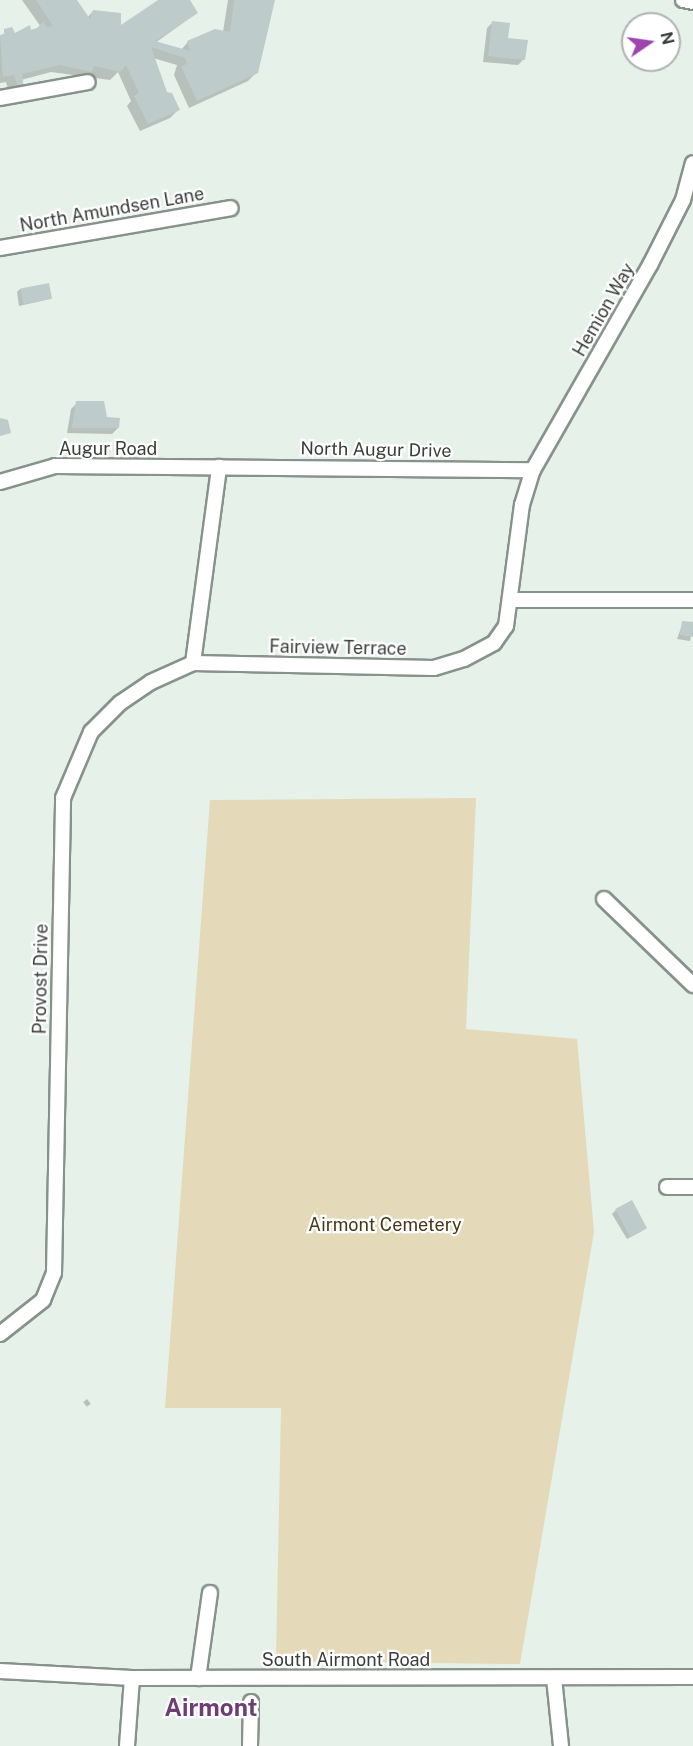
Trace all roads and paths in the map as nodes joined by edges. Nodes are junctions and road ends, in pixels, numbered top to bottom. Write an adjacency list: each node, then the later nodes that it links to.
1 (683, 0): 2 (street)
2 (693, 2)
3 (88, 81): 4 (street)
4 (0, 98)
5 (693, 163): 9 (street, Hemion Way)
6 (231, 208): 7 (street, North Amundsen Lane)
7 (0, 248)
8 (219, 467): 9 (street, North Augur Drive); 10 (street, Augur Road); 13 (street)
9 (533, 470): 11 (street, Fairview Terrace)
10 (0, 482)
11 (511, 600): 12 (street); 13 (street, Fairview Terrace)
12 (693, 600)
13 (194, 663): 18 (street, Provost Drive)
14 (604, 899): 15 (street)
15 (693, 985)
16 (693, 1186): 17 (street)
17 (667, 1187)
18 (0, 1334)
19 (210, 1593): 23 (street)
20 (0, 1671): 22 (street, South Airmont Road)
21 (693, 1677): 24 (street, South Airmont Road)
22 (132, 1678): 23 (street, South Airmont Road); 26 (street)
23 (198, 1678): 24 (street, South Airmont Road)
24 (554, 1678): 28 (street)
25 (251, 1702): 27 (street)
26 (127, 1746)
27 (250, 1746)
28 (561, 1746)

